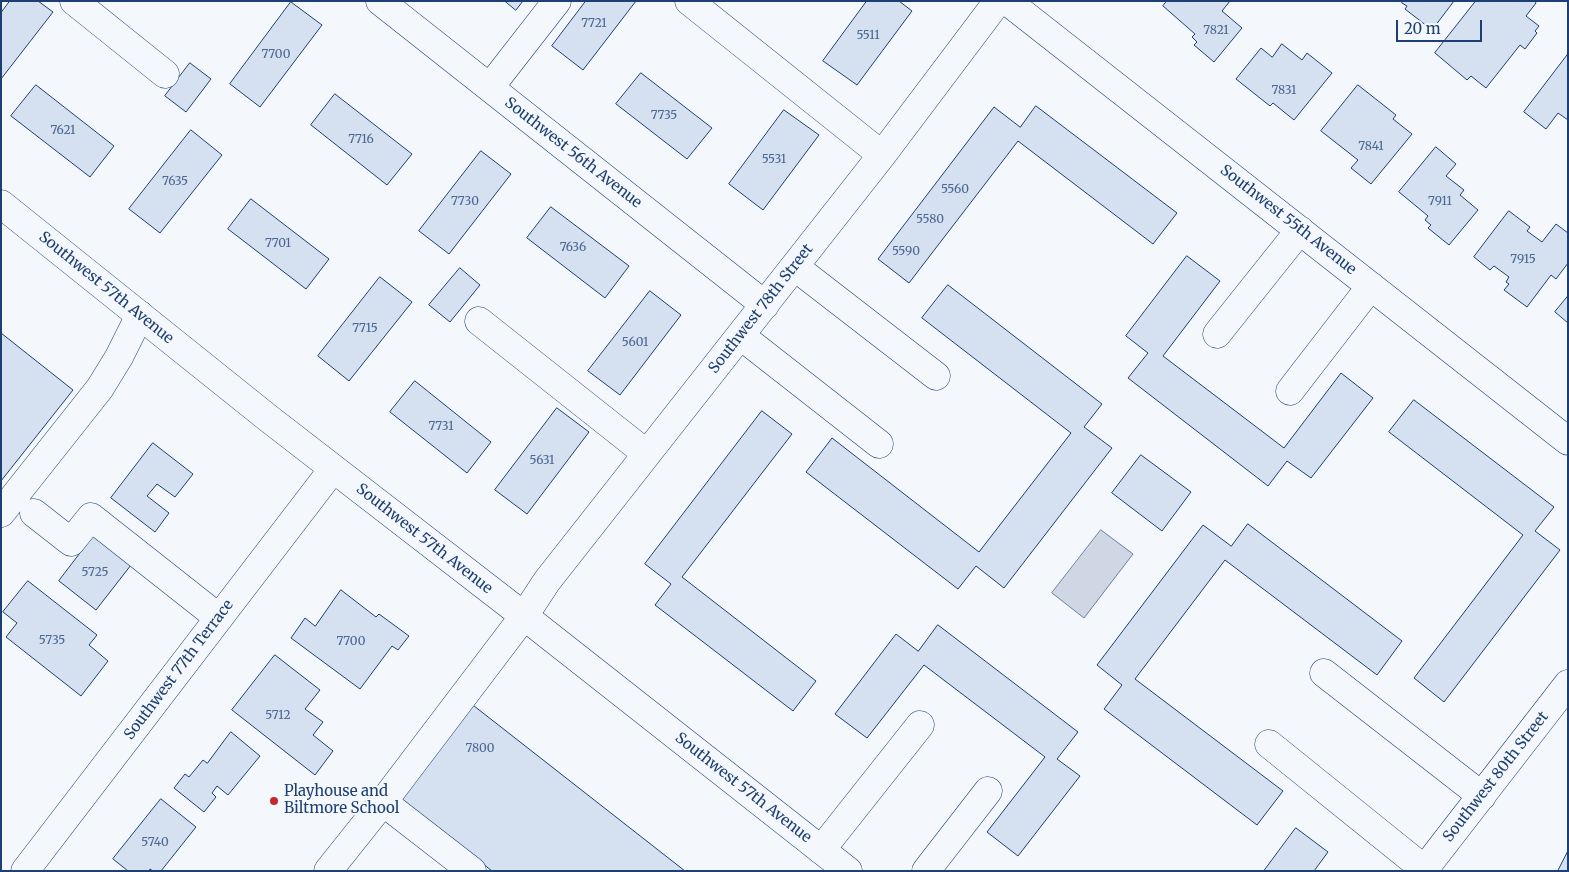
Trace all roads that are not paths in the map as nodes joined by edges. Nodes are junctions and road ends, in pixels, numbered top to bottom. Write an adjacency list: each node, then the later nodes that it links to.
1 (74, 1): 7 (street)
2 (380, 1): 8 (street, Southwest 56th Avenue)
3 (557, 1): 8 (street)
4 (689, 1): 9 (street)
5 (998, 1): 9 (street, Southwest 78th Street)
6 (1007, 1): 11 (street, Southwest 55th Avenue)
7 (165, 74)
8 (490, 87): 14 (street, Southwest 56th Avenue)
9 (882, 155): 12 (street, Southwest 78th Street)
10 (1, 204): 15 (street, Southwest 57th Avenue)
11 (1300, 230): 13 (street, Southwest 55th Avenue); 17 (street)
12 (795, 267): 14 (street, Southwest 78th Street); 19 (street)
13 (1372, 286): 20 (street); 21 (street, Southwest 55th Avenue)
14 (765, 305): 18 (street, Southwest 78th Street)
15 (140, 315): 24 (street, Southwest 57th Avenue); 25 (street)
16 (479, 321): 23 (street)
17 (1217, 334)
18 (741, 336): 22 (street); 23 (street, Southwest 78th Street)
19 (936, 376)
20 (1290, 391)
21 (1568, 441)
22 (879, 444)
23 (647, 454): 27 (street, Southwest 78th Street)
24 (333, 469): 27 (street, Southwest 57th Avenue); 28 (street, Southwest 77th Terrace)
25 (2, 511)
26 (34, 513): 28 (street)
27 (524, 616): 35 (street, Southwest 78th Street); 36 (street, Southwest 57th Avenue)
28 (219, 618): 40 (street, Southwest 77th Terrace)
29 (1324, 673): 34 (street)
30 (1568, 684): 34 (street, Southwest 80th Street)
31 (920, 724): 36 (street)
32 (1269, 744): 39 (street)
33 (988, 791): 42 (street)
34 (1482, 796): 39 (street, Southwest 80th Street)
35 (384, 802): 37 (street, Southwest 78th Street); 41 (street)
36 (821, 850): 38 (street, Southwest 57th Avenue)
37 (341, 866)
38 (846, 870)
39 (1424, 870)
40 (25, 871)
41 (472, 871)
42 (926, 871)

